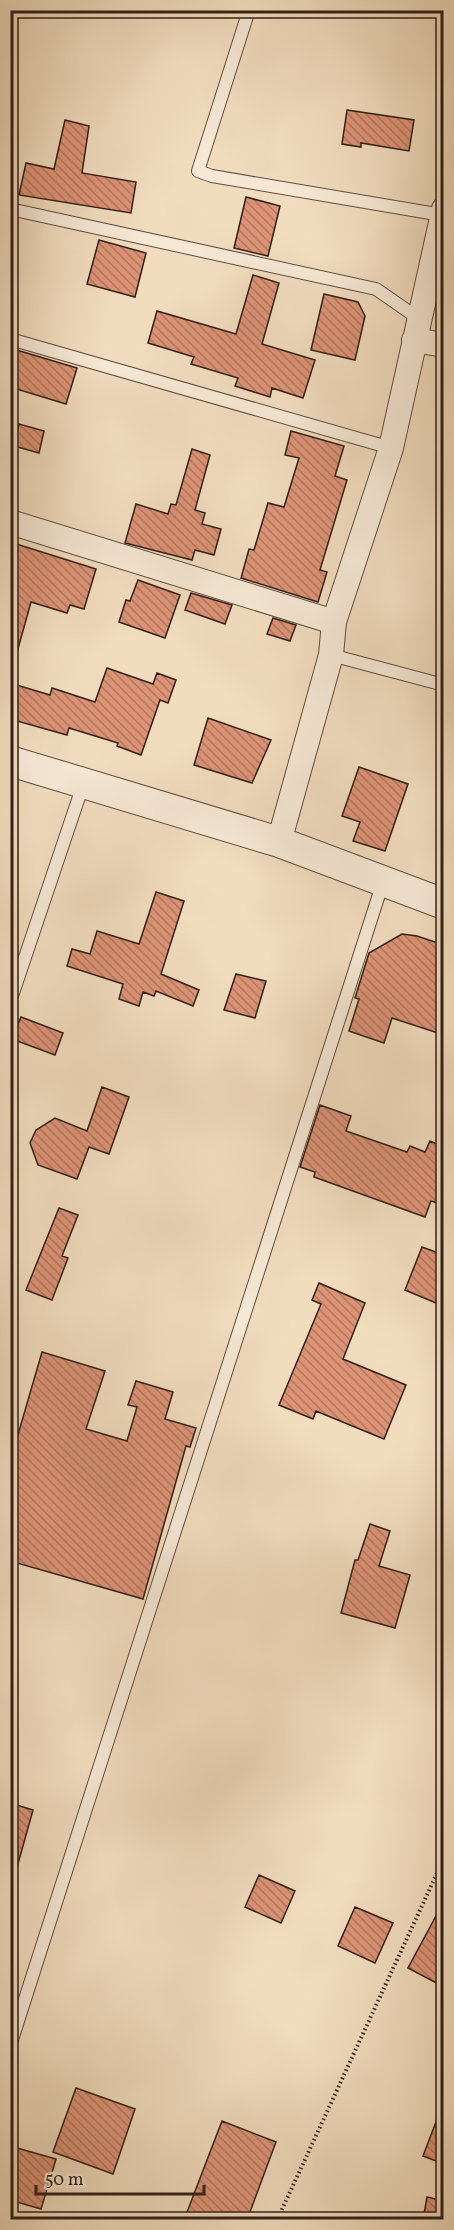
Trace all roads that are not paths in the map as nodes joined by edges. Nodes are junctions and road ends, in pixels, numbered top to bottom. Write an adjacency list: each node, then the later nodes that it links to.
1 (249, 10): 3 (lane)
2 (10, 209): 4 (lane)
3 (443, 212): 4 (street)
4 (416, 329): 6 (street); 7 (street)
5 (10, 339): 7 (lane)
6 (444, 345)
7 (391, 448): 9 (street)
8 (10, 522): 9 (street)
9 (333, 622): 10 (street)
10 (331, 655): 11 (lane); 14 (street)
11 (444, 685)
12 (10, 761): 13 (street)
13 (84, 781): 14 (street); 17 (lane)
14 (279, 842): 15 (street)
15 (383, 881): 16 (street); 18 (lane)
16 (444, 904)
17 (10, 1002)
18 (10, 2046)

